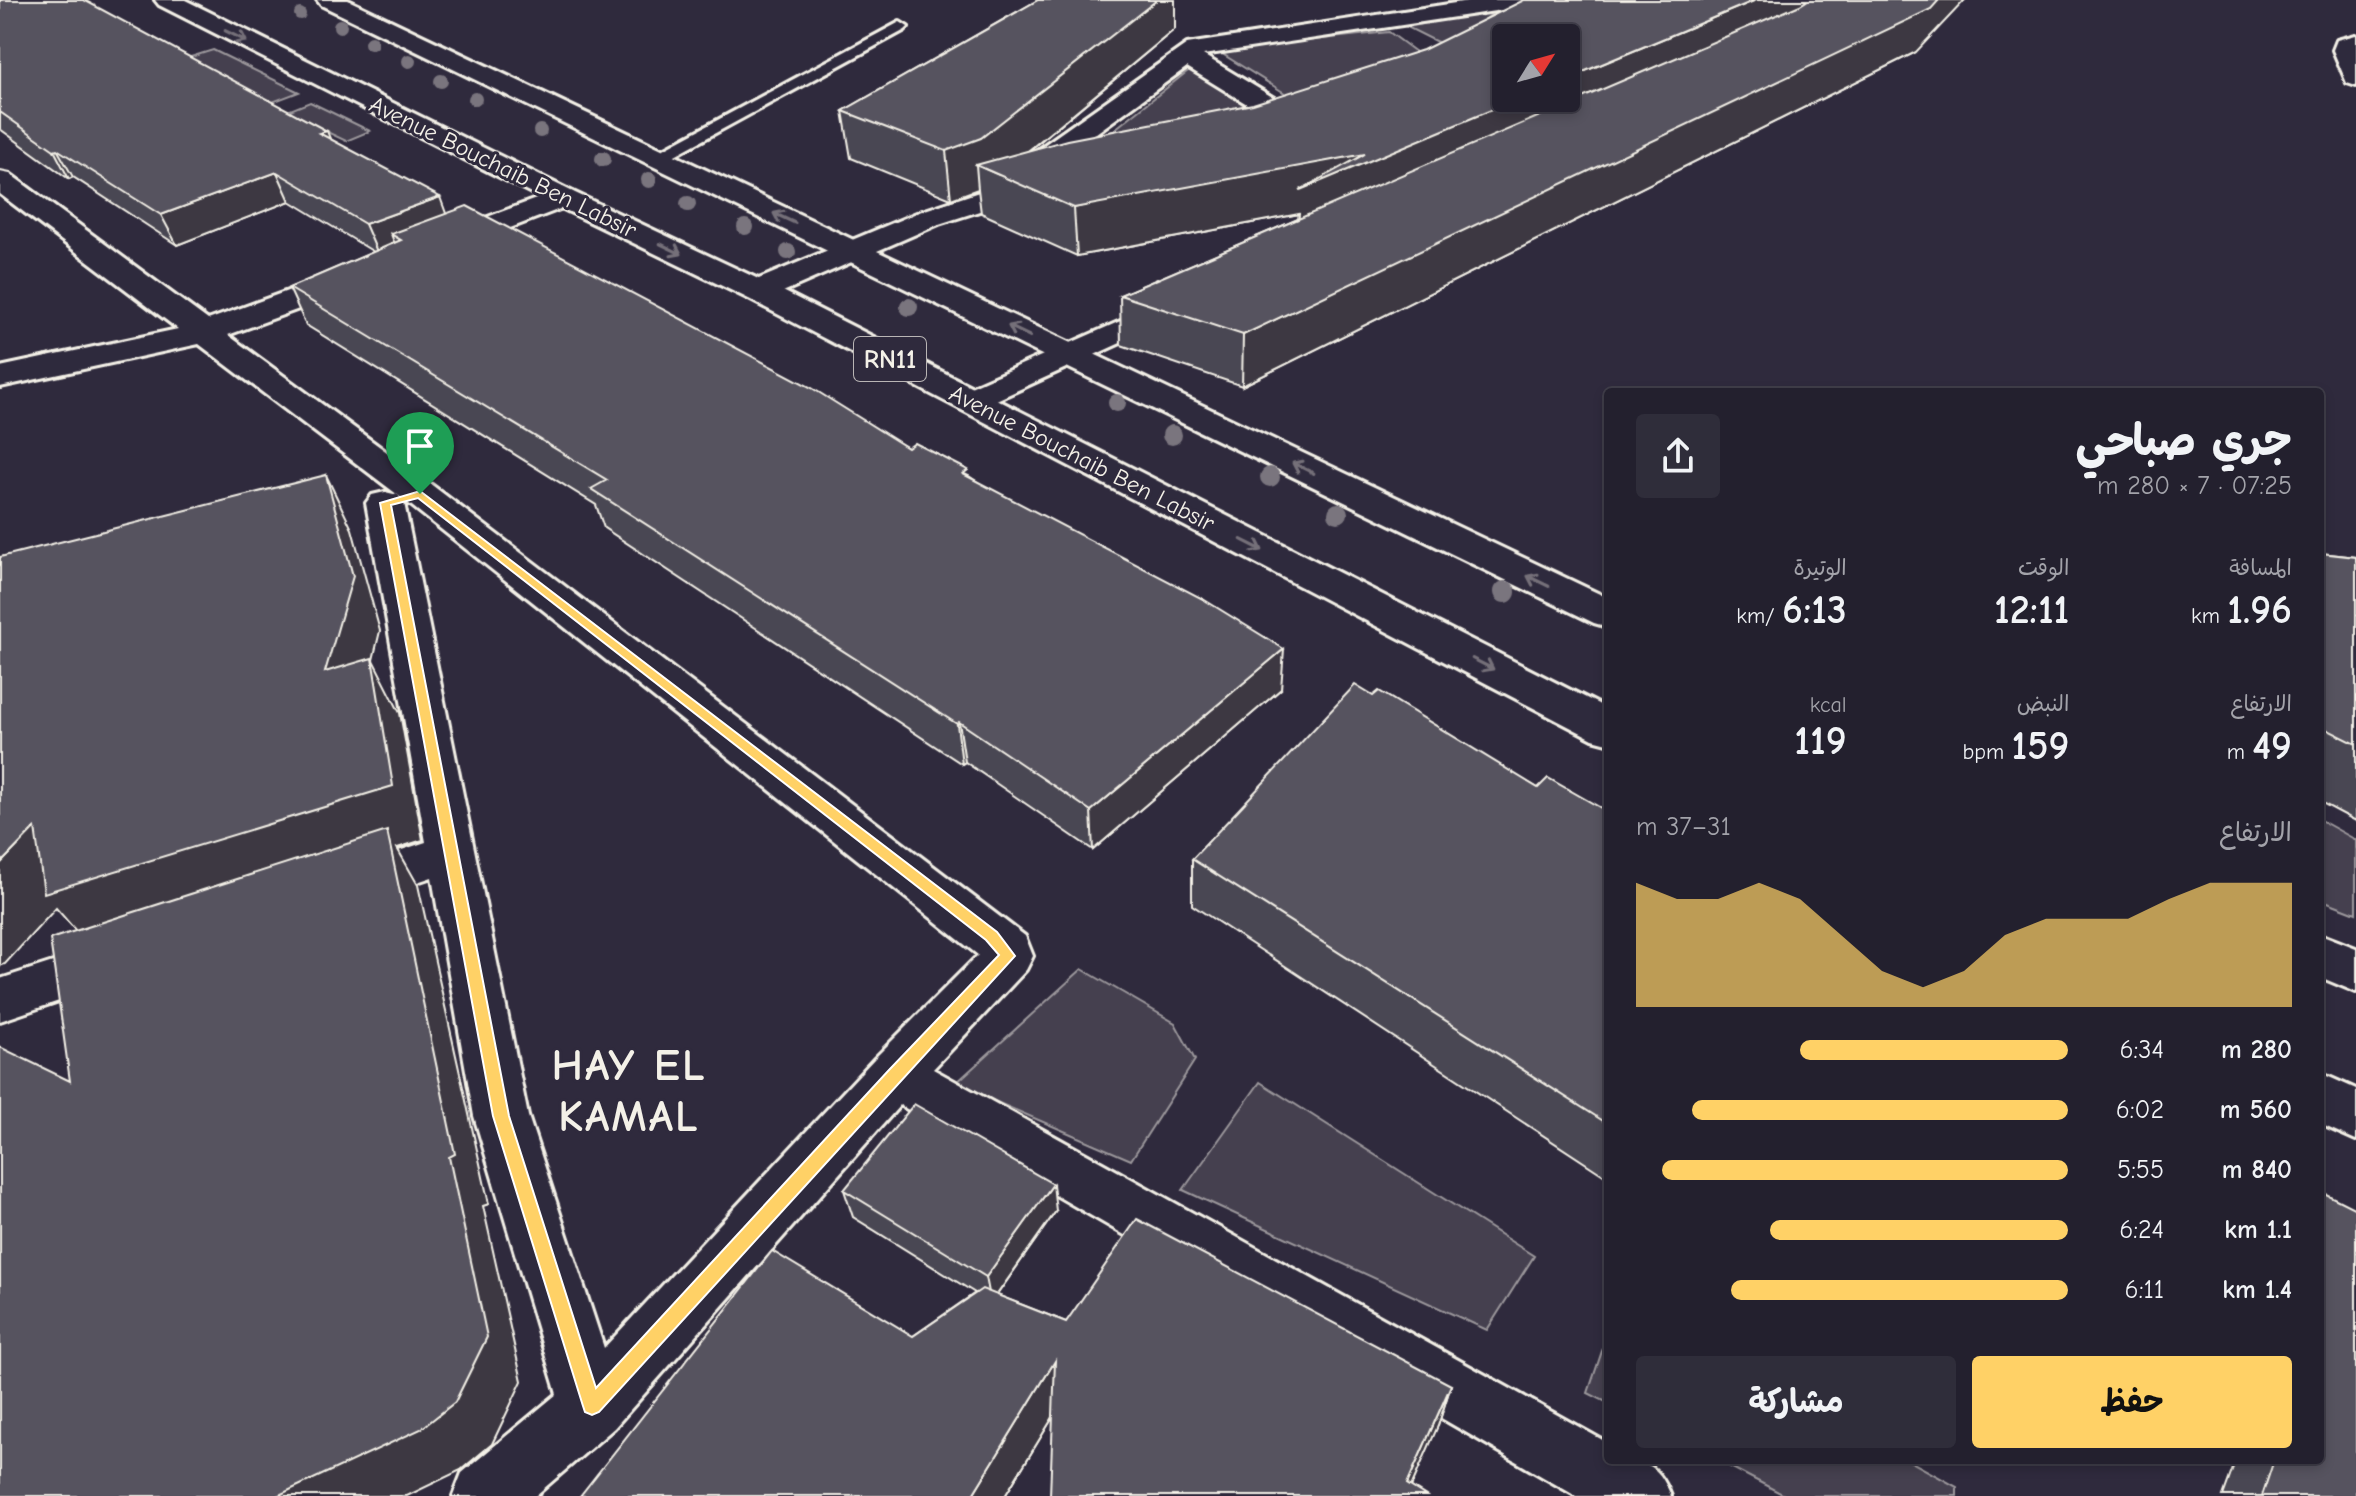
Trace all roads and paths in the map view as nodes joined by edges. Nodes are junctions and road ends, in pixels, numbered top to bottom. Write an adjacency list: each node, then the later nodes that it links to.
1 (167, 0): 19 (street, Avenue Bouchaib Ben Labsir / RN11, one-way to 19)
2 (329, 0): 15 (street)
3 (1522, 0): 5 (street)
4 (1543, 0): 6 (street)
5 (1377, 21): 8 (street); 10 (street)
6 (1515, 24)
7 (900, 27): 15 (lane)
8 (1415, 42)
9 (2356, 42): 11 (street)
10 (1184, 55): 13 (street); 18 (street)
11 (2356, 78)
12 (1320, 108): 13 (street)
13 (1290, 119): 14 (street)
14 (1253, 129)
15 (656, 158): 22 (street, one-way to 15)
16 (0, 180): 20 (street)
17 (1054, 180): 18 (street)
18 (992, 195): 22 (street)
19 (563, 198): 23 (street); 25 (street, Avenue Bouchaib Ben Labsir / RN11, one-way to 25)
20 (37, 209): 21 (street); 27 (street)
21 (0, 221)
22 (851, 250): 25 (street); 28 (street, one-way to 22)
23 (420, 253)
24 (377, 269): 27 (street)
25 (758, 291): 30 (street, Avenue Bouchaib Ben Labsir / RN11)
26 (1197, 296): 28 (street)
27 (204, 333): 29 (street); 31 (street)
28 (1066, 354): 30 (street); 32 (street, one-way to 28)
29 (0, 377)
30 (969, 400): 33 (street, Avenue Bouchaib Ben Labsir / RN11, one-way to 33)
31 (387, 503): 34 (street); 40 (street)
32 (1604, 612)
33 (1604, 726)
34 (451, 852): 35 (street); 43 (street)
35 (316, 897)
36 (150, 951): 39 (street)
37 (2324, 956): 38 (street)
38 (2356, 971)
39 (0, 1000)
40 (894, 1074): 43 (street); 45 (street)
41 (2324, 1099): 42 (street)
42 (2356, 1116)
43 (592, 1406): 44 (street)
44 (485, 1496)
45 (1638, 1496)

